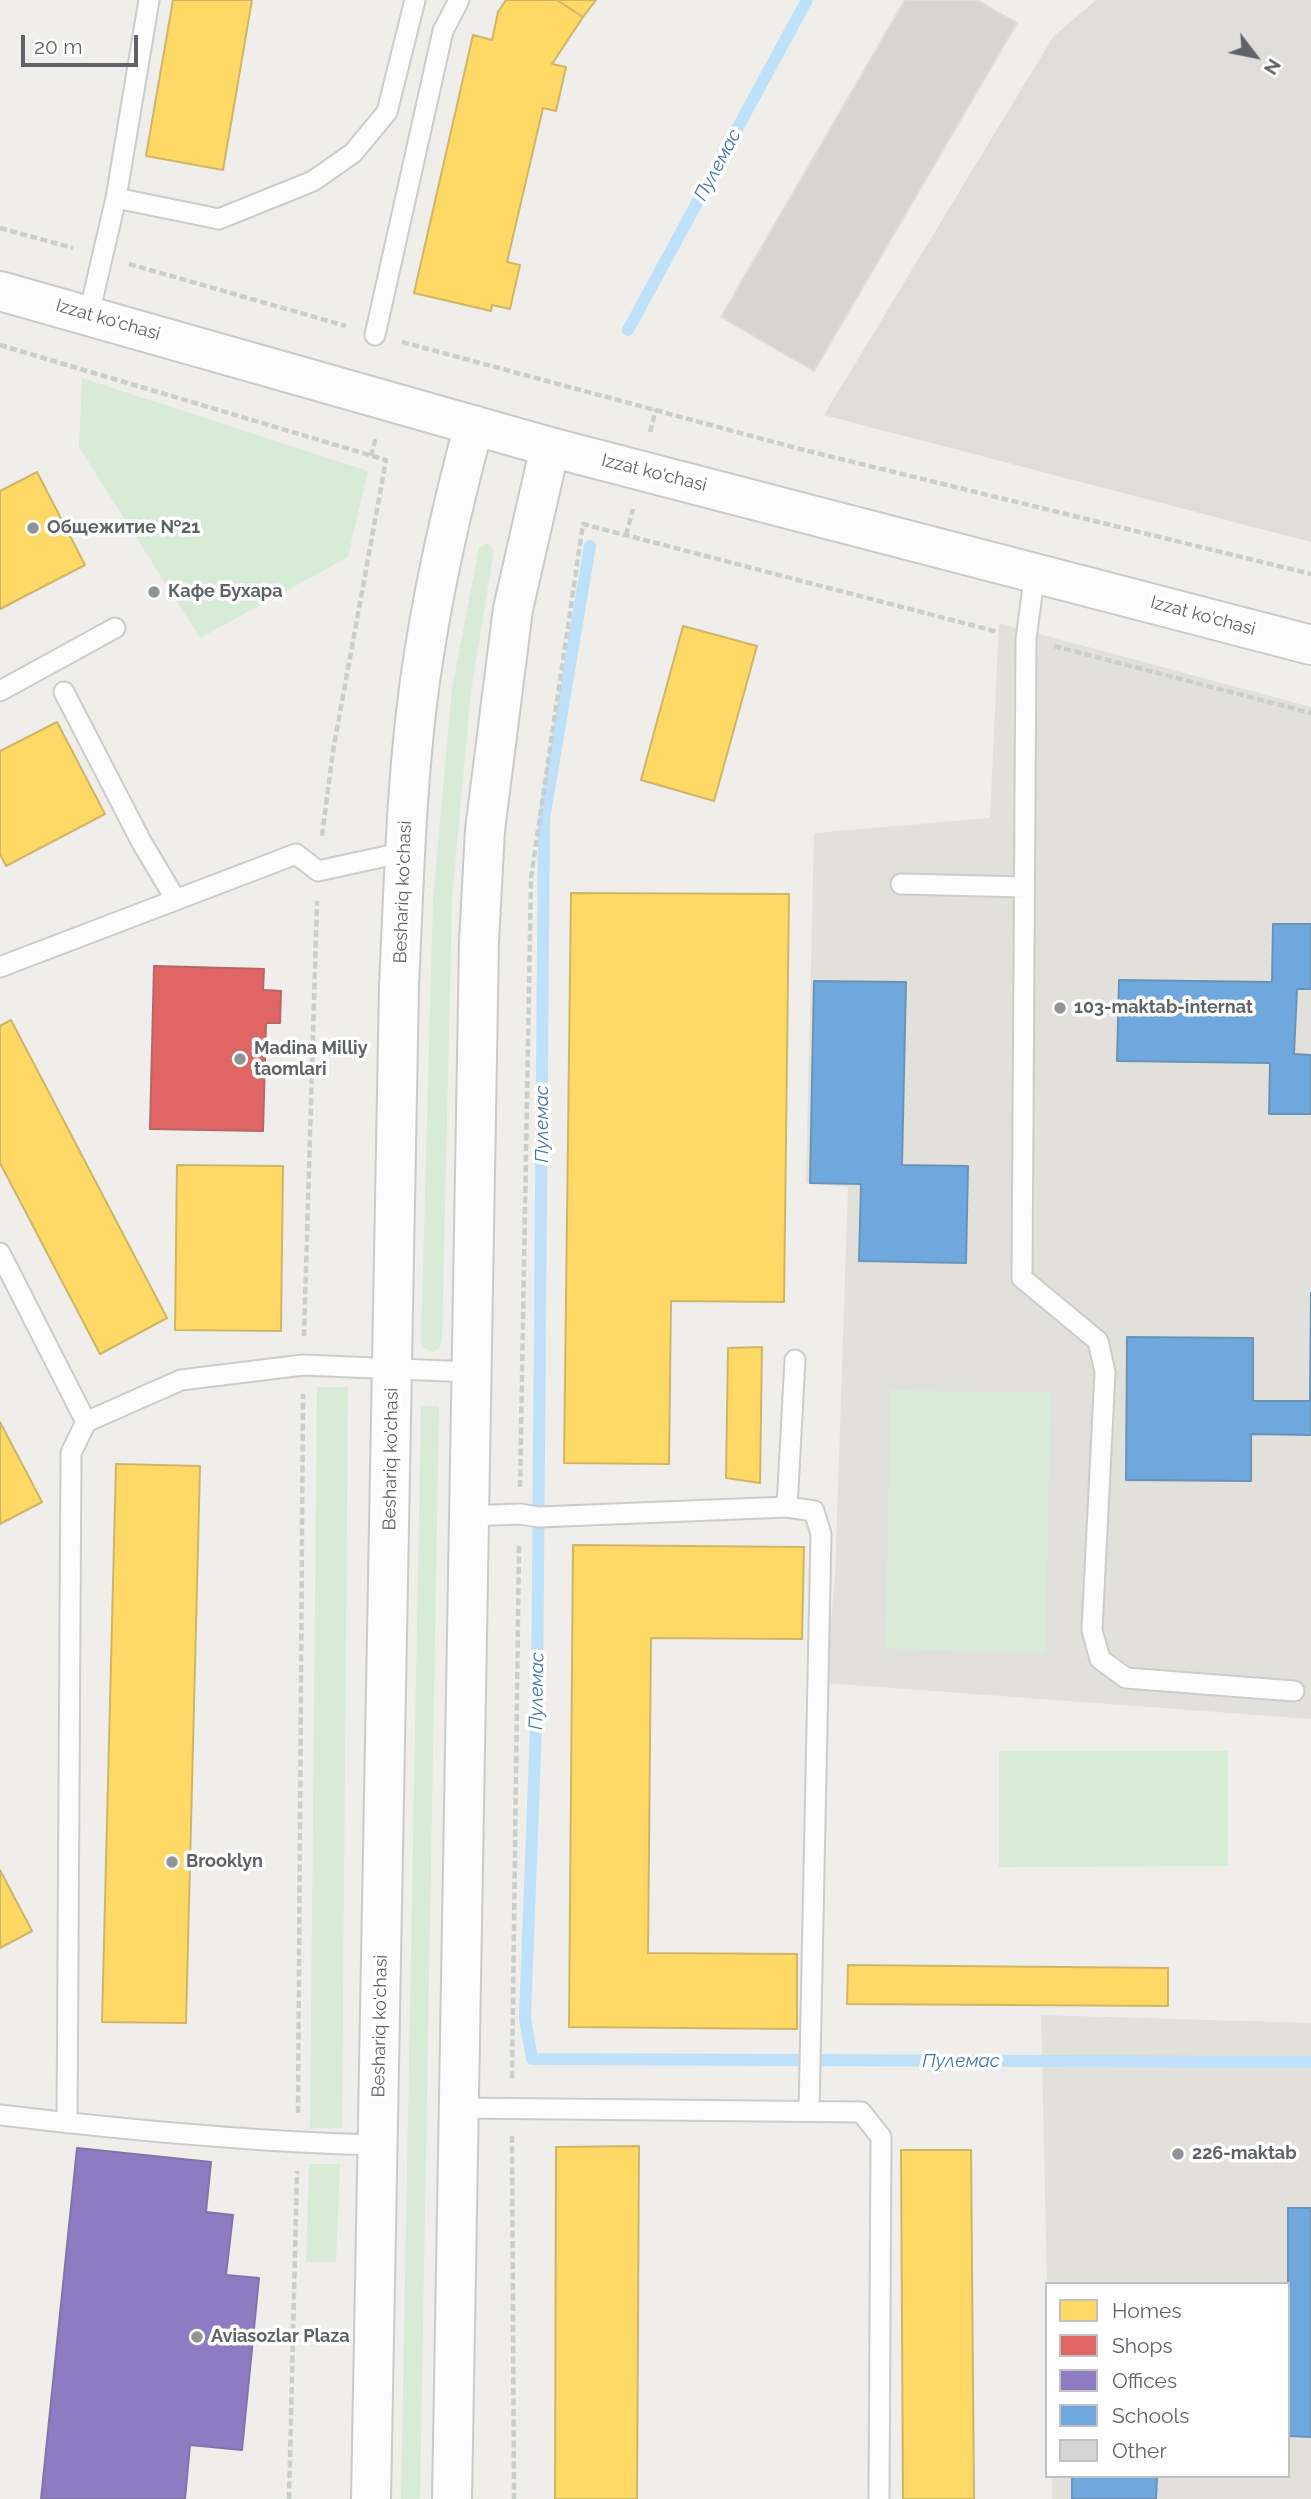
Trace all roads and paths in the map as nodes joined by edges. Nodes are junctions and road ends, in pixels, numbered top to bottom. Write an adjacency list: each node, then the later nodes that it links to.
1 (149, 0): 4 (lane)
2 (415, 0): 4 (lane)
3 (459, 0): 7 (lane)
4 (116, 198): 6 (lane)
5 (0, 291): 6 (main road, Izzat ko'chasi)
6 (89, 314): 10 (main road, Izzat ko'chasi)
7 (375, 335)
8 (0, 345): 25 (path)
9 (656, 410): 11 (path)
10 (474, 425): 12 (main road, Izzat ko'chasi); 24 (main road, Beshariq ko'chasi)
11 (650, 433)
12 (550, 447): 16 (main road, Izzat ko'chasi); 34 (main road)
13 (800, 449): 17 (path)
14 (634, 504): 15 (path)
15 (626, 535): 19 (path); 37 (path)
16 (1034, 572): 19 (lane); 20 (main road, Izzat ko'chasi)
17 (1311, 574)
18 (115, 628): 21 (lane)
19 (1026, 639): 23 (path); 27 (lane)
20 (1311, 645)
21 (0, 691)
22 (64, 692): 28 (lane)
23 (1311, 713)
24 (405, 852): 25 (lane); 33 (main road, Beshariq ko'chasi)
25 (318, 871): 28 (lane); 32 (path)
26 (901, 884): 27 (lane)
27 (1024, 887): 39 (lane)
28 (176, 900): 29 (lane)
29 (0, 967)
30 (0, 1253): 35 (lane)
31 (795, 1360): 36 (lane)
32 (303, 1365): 33 (lane); 35 (lane); 45 (path)
33 (392, 1371): 34 (lane); 46 (main road, Beshariq ko'chasi)
34 (471, 1372): 38 (main road)
35 (86, 1422): 44 (lane)
36 (787, 1507): 37 (lane); 42 (lane)
37 (520, 1514): 38 (lane); 41 (path)
38 (468, 1517): 40 (main road)
39 (1294, 1691)
40 (458, 2108): 41 (lane); 49 (main road)
41 (512, 2109): 42 (lane); 50 (path)
42 (809, 2111): 51 (lane)
43 (0, 2115): 44 (lane)
44 (67, 2123): 45 (lane)
45 (298, 2143): 46 (lane); 47 (path)
46 (377, 2145): 48 (main road, Beshariq ko'chasi)
47 (289, 2499)
48 (371, 2499)
49 (452, 2499)
50 (514, 2499)
51 (879, 2499)

